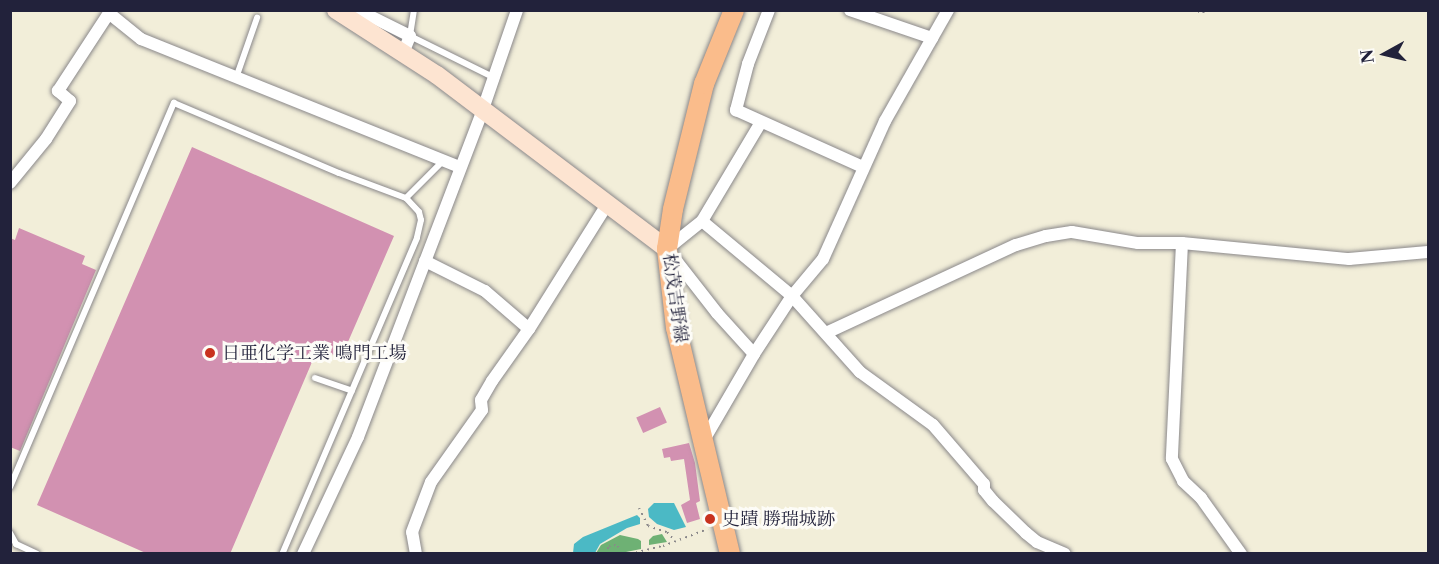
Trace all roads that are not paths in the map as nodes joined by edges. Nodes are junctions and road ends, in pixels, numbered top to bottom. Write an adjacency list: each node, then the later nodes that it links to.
1 (336, 10): 12 (street)
2 (358, 10): 12 (street)
3 (414, 10): 12 (lane)
4 (517, 10): 13 (street)
5 (734, 10): 25 (main road, 松茂吉野線)
6 (769, 10): 16 (street)
7 (850, 10): 11 (street)
8 (948, 10): 11 (street)
9 (111, 12): 14 (street); 20 (street)
10 (257, 18): 14 (lane)
11 (932, 38): 19 (street)
12 (407, 44): 13 (lane); 15 (street)
13 (493, 77): 15 (street)
14 (236, 78): 17 (street)
15 (483, 109): 18 (street); 22 (street)
16 (761, 122): 19 (street); 23 (street)
17 (443, 161): 18 (street); 21 (lane)
18 (460, 167): 27 (street)
19 (863, 167): 28 (street)
20 (10, 183)
21 (406, 198): 33 (lane); 35 (lane)
22 (608, 203): 25 (street); 29 (street)
23 (702, 221): 25 (street); 28 (street)
24 (1182, 243): 26 (street); 30 (street); 43 (street)
25 (667, 249): 31 (street); 34 (main road, 松茂吉野線)
26 (1428, 252)
27 (425, 261): 29 (street); 39 (street)
28 (792, 296): 30 (street); 31 (street)
29 (529, 329): 40 (street)
30 (826, 333): 42 (street)
31 (754, 354): 34 (street)
32 (315, 378): 33 (lane)
33 (352, 391): 38 (lane)
34 (704, 440): 41 (main road, 松茂吉野線)
35 (10, 487)
36 (10, 533): 37 (lane)
37 (37, 554)
38 (282, 554)
39 (303, 554)
40 (416, 554)
41 (730, 554)
42 (1065, 554)
43 (1241, 554)

